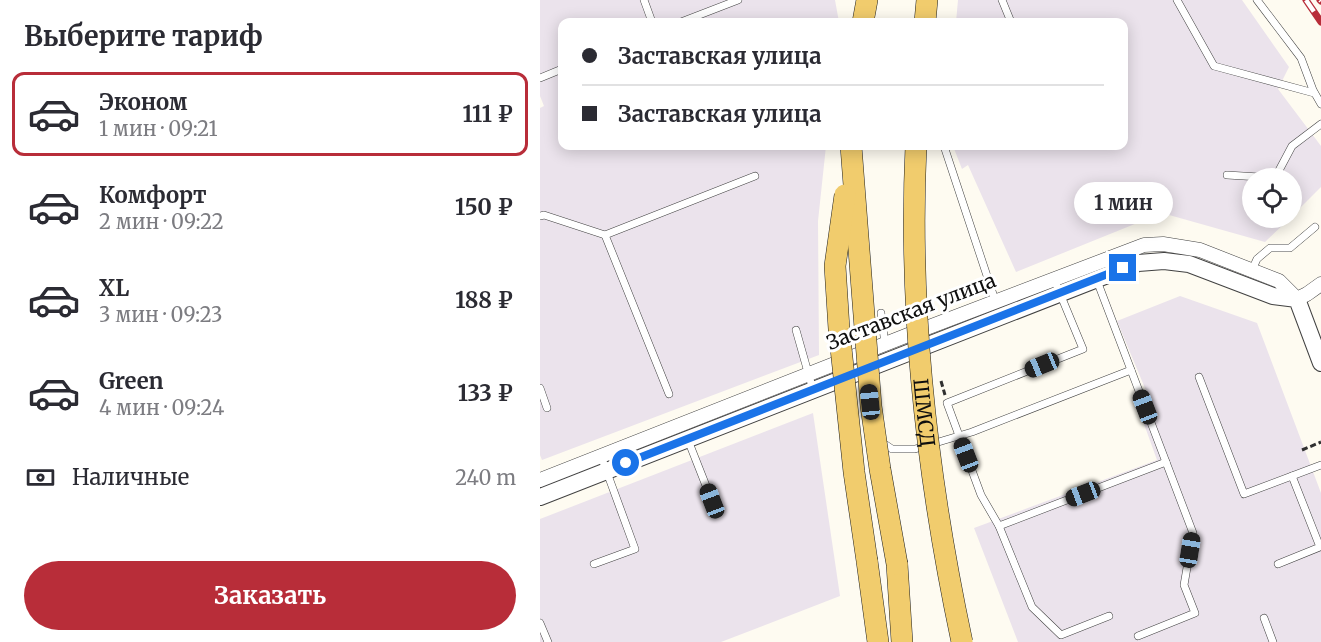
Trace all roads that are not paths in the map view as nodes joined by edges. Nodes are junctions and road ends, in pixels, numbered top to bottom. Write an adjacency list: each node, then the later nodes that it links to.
1 (644, 0): 8 (lane)
2 (738, 0): 9 (lane)
3 (867, 0): 10 (main road)
4 (927, 0): 11 (main road)
5 (1002, 0): 12 (lane)
6 (1177, 0): 15 (lane)
7 (1257, 0): 15 (lane)
8 (651, 18)
9 (691, 18)
10 (864, 18)
11 (925, 18)
12 (1009, 18)
13 (558, 71): 14 (lane)
14 (540, 78)
15 (1314, 93): 16 (lane)
16 (1321, 104)
17 (1321, 124): 22 (lane)
18 (851, 150): 61 (main road, bridge)
19 (851, 150): 62 (main road, bridge)
20 (916, 150): 63 (main road, ШМСД, bridge)
21 (945, 150): 32 (lane)
22 (1227, 175)
23 (755, 176): 26 (lane)
24 (540, 216): 26 (lane)
25 (1315, 227): 27 (lane)
26 (605, 235): 42 (lane)
27 (1252, 270): 28 (street, Заставская улица); 31 (street, Заставская улица)
28 (1094, 272): 30 (street, Заставская улица); 31 (street, Заставская улица); 38 (lane)
29 (1321, 284): 31 (street)
30 (1057, 286): 32 (street, Заставская улица); 45 (lane)
31 (1297, 298): 36 (street)
32 (998, 309): 35 (street, Заставская улица); 37 (street, Заставская улица)
33 (881, 313): 35 (lane)
34 (796, 330): 40 (lane)
35 (885, 344): 40 (street, Заставская улица)
36 (1321, 363)
37 (866, 369): 40 (street, Заставская улица); 45 (lane)
38 (1131, 370): 45 (lane); 46 (lane)
39 (1199, 377): 49 (lane)
40 (811, 382): 44 (street, Заставская улица)
41 (540, 388): 43 (lane)
42 (669, 394)
43 (547, 408)
44 (685, 432): 47 (street, Заставская улица); 52 (lane)
45 (958, 436): 53 (lane)
46 (1166, 462): 53 (lane); 59 (lane)
47 (603, 463): 50 (street, Заставская улица); 51 (street, Заставская улица); 54 (lane)
48 (1321, 465): 49 (lane)
49 (1292, 476): 55 (lane)
50 (540, 480)
51 (540, 497)
52 (712, 501)
53 (999, 526): 56 (lane)
54 (594, 564)
55 (1278, 564)
56 (1109, 616)
57 (1264, 618): 64 (lane)
58 (540, 623): 60 (lane)
59 (1138, 636)
60 (548, 642)
61 (878, 642)
62 (902, 642)
63 (962, 642)
64 (1273, 642)

